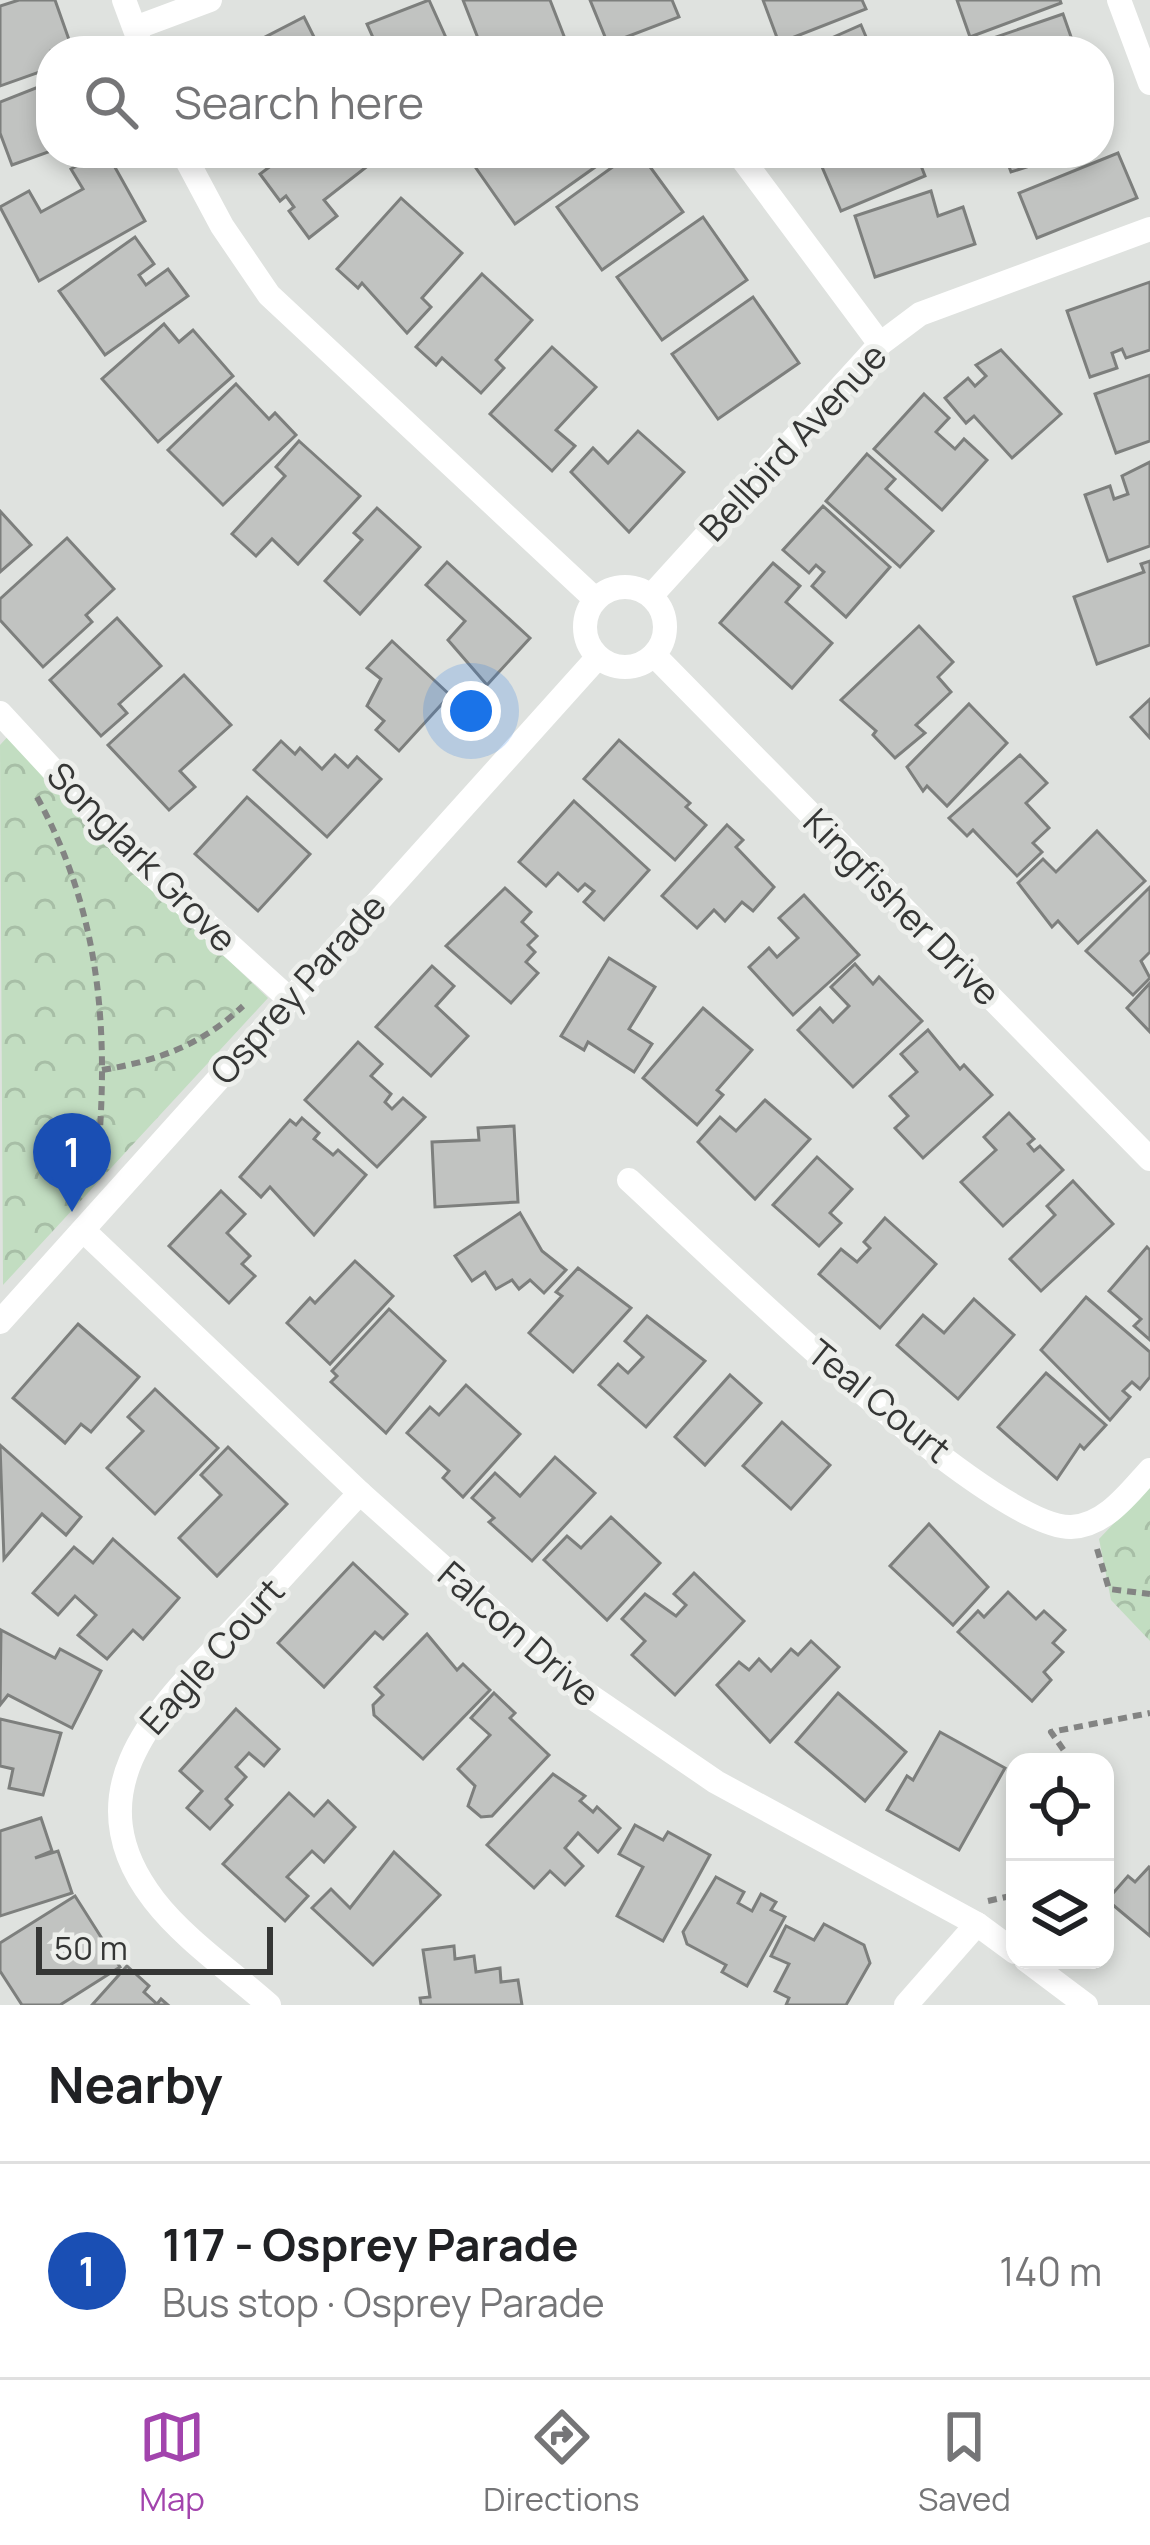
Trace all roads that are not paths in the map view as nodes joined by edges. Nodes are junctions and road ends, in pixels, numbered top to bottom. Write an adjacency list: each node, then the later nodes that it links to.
1 (124, 0): 4 (street)
2 (210, 0): 5 (street)
3 (1119, 0): 6 (street)
4 (138, 36)
5 (144, 36)
6 (1150, 83)
7 (191, 168): 12 (street)
8 (749, 168): 10 (street)
9 (1150, 229): 10 (street, Bellbird Avenue)
10 (880, 344): 11 (street, Bellbird Avenue)
11 (651, 596): 12 (street); 13 (street)
12 (595, 599): 14 (street)
13 (654, 655): 14 (street); 17 (street, Kingfisher Drive)
14 (598, 657): 16 (street, Osprey Parade)
15 (2, 720): 16 (street, Songlark Grove)
16 (288, 998): 19 (street, Osprey Parade)
17 (1150, 1159)
18 (629, 1180): 21 (street, Teal Court)
19 (86, 1232): 20 (street, Osprey Parade); 22 (street, Falcon Drive)
20 (0, 1322)
21 (1150, 1470)
22 (360, 1493): 23 (street, Falcon Drive); 26 (street, Eagle Court)
23 (978, 1914): 24 (street, Falcon Drive); 27 (street)
24 (1006, 1943)
25 (1038, 1969): 28 (street)
26 (269, 2005)
27 (906, 2005)
28 (1087, 2005)

